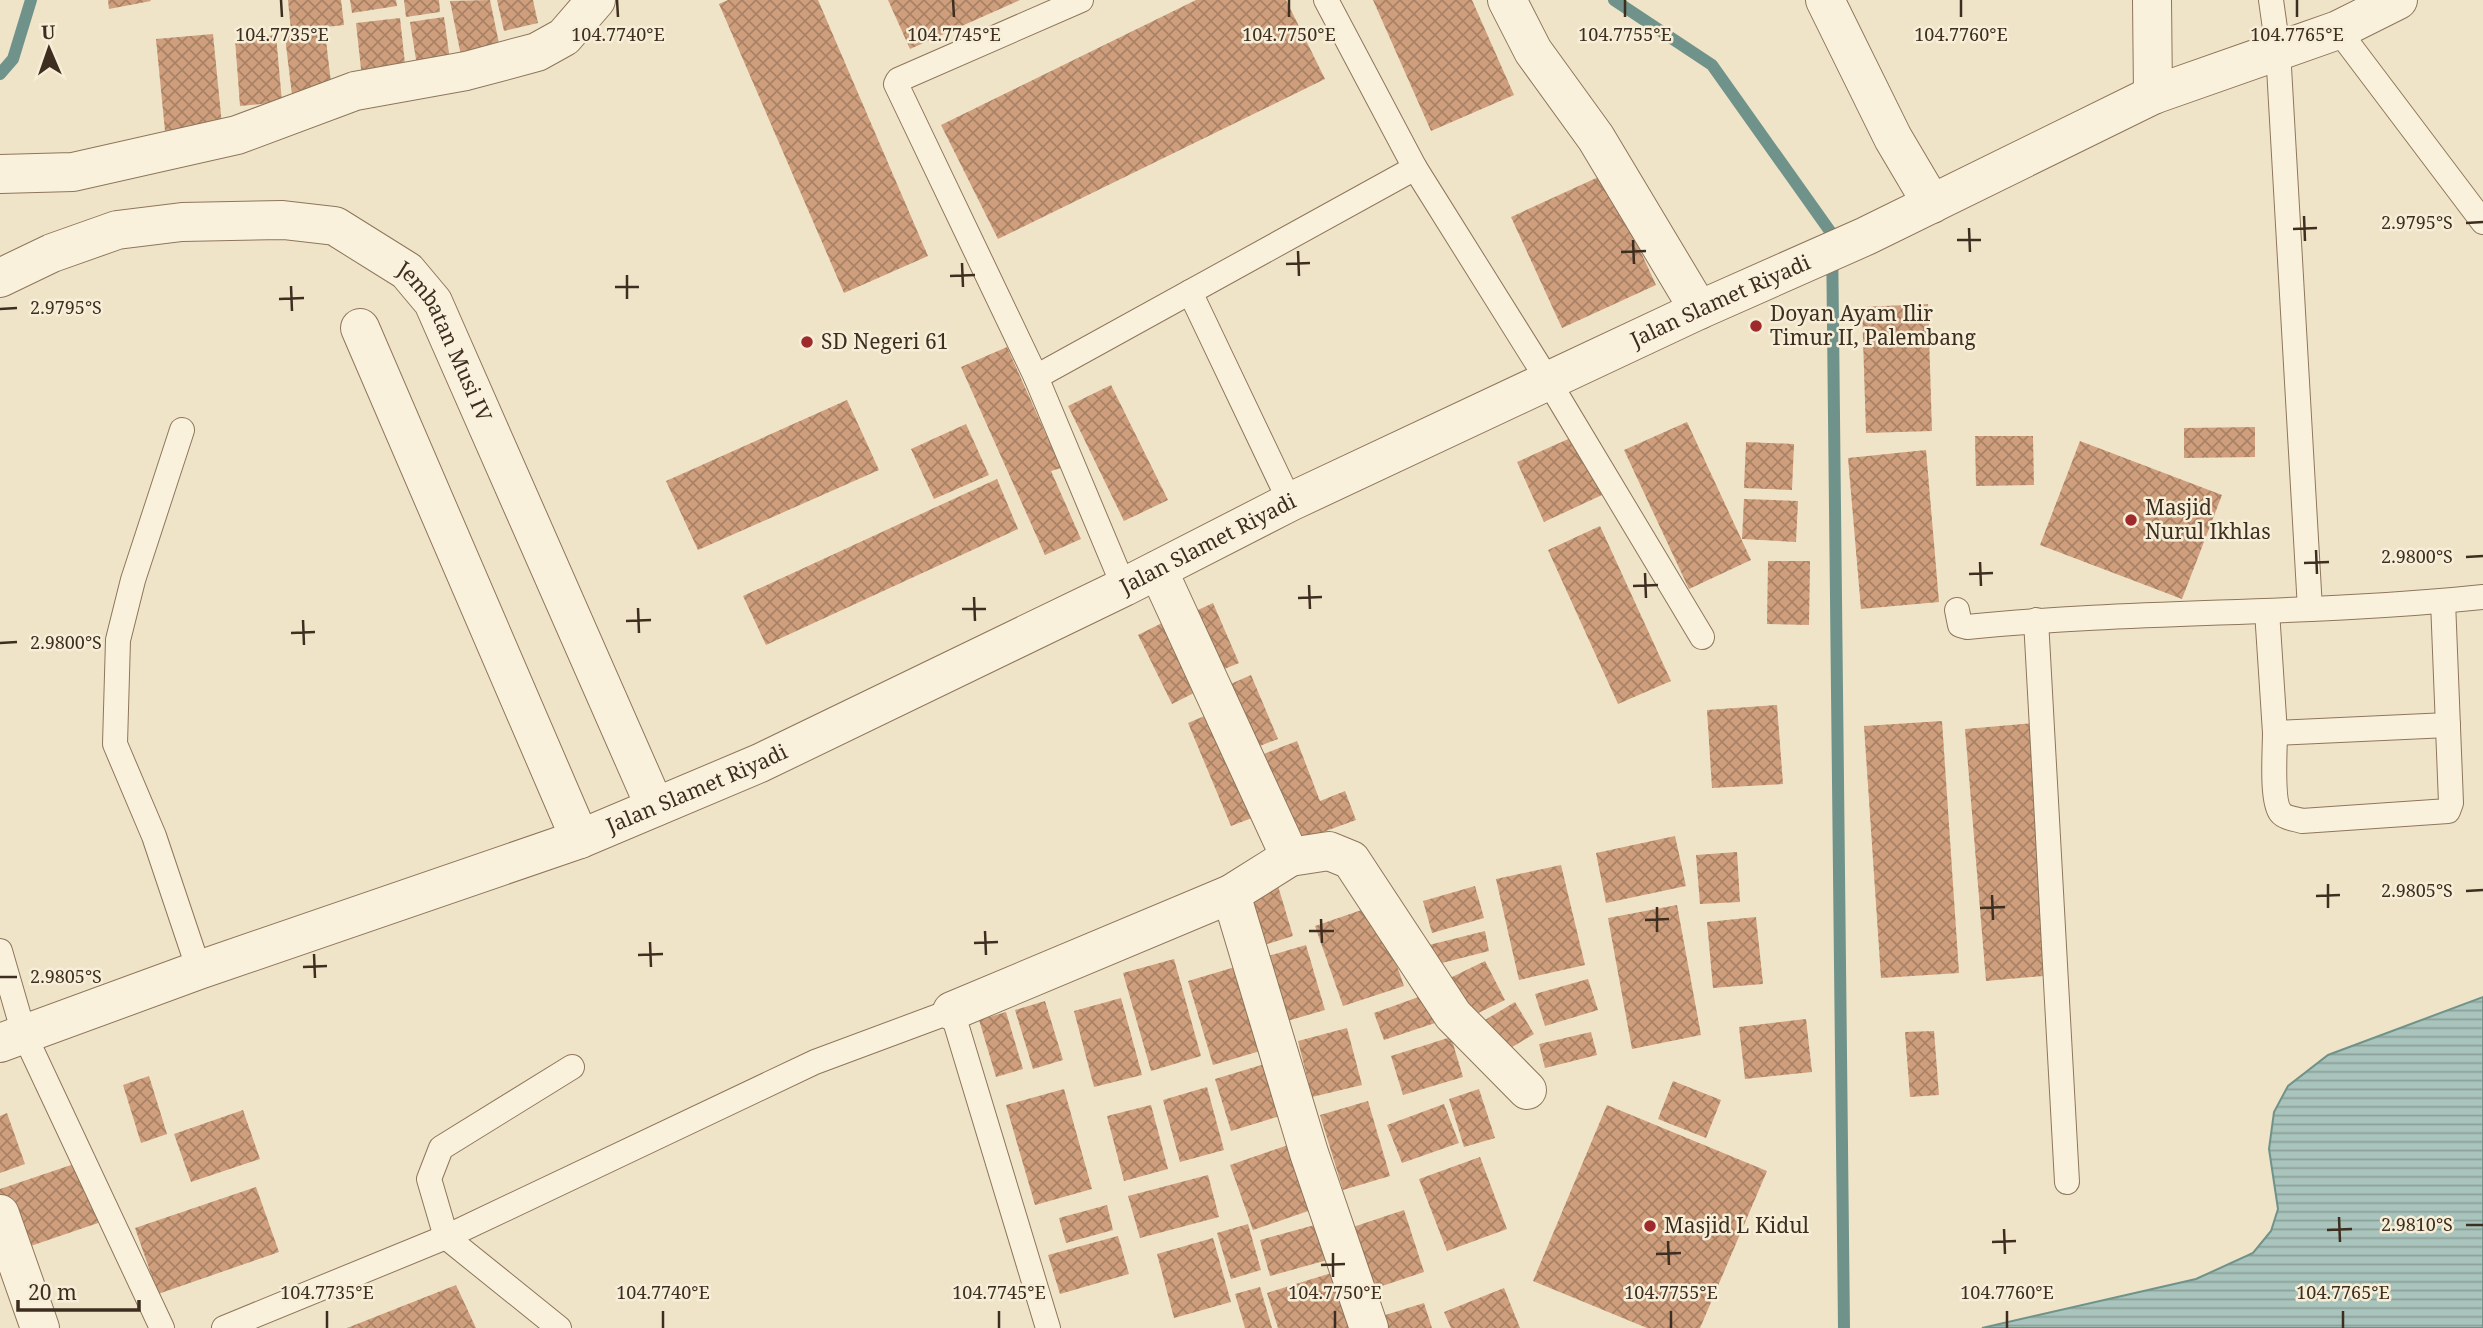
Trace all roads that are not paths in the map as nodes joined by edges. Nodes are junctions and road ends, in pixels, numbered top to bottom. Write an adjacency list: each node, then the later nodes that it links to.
1 (596, 0): 13 (street)
2 (1081, 0): 20 (lane)
3 (1326, 0): 12 (lane)
4 (1507, 0): 18 (street)
5 (1825, 0): 14 (street)
6 (2152, 0): 11 (street)
7 (2271, 0): 10 (lane)
8 (2398, 0): 9 (street, Jalan Slamet Riyadi)
9 (2338, 30): 10 (street, Jalan Slamet Riyadi); 15 (lane)
10 (2278, 50): 11 (street, Jalan Slamet Riyadi); 28 (lane)
11 (2153, 95): 14 (street, Jalan Slamet Riyadi)
12 (1415, 168): 17 (lane); 21 (lane)
13 (0, 174)
14 (1932, 204): 18 (street, Jalan Slamet Riyadi)
15 (2483, 222)
16 (0, 278): 35 (street, Jembatan Musi IV)
17 (1190, 292): 20 (lane); 23 (lane)
18 (1699, 310): 21 (street, Jalan Slamet Riyadi)
19 (360, 328): 36 (street)
20 (1036, 377): 25 (lane)
21 (1549, 382): 23 (street, Jalan Slamet Riyadi); 32 (lane)
22 (182, 430): 40 (lane)
23 (1290, 502): 24 (street, Jalan Slamet Riyadi)
24 (1158, 570): 25 (street, Jalan Slamet Riyadi); 37 (street)
25 (1124, 587): 35 (street, Jalan Slamet Riyadi)
26 (2483, 597): 27 (lane)
27 (2443, 601): 28 (lane); 33 (lane)
28 (2310, 609): 30 (lane)
29 (1956, 610): 31 (lane)
30 (2267, 611): 31 (lane); 34 (lane)
31 (2036, 620): 45 (lane)
32 (1702, 637)
33 (2448, 725): 34 (lane); 34 (lane)
34 (2275, 733)
35 (655, 807): 36 (street, Jalan Slamet Riyadi)
36 (580, 839): 40 (street, Jalan Slamet Riyadi)
37 (1290, 857): 38 (street); 44 (street)
38 (1231, 894): 41 (street); 53 (street)
39 (0, 951): 42 (lane)
40 (199, 970): 42 (street, Jalan Slamet Riyadi)
41 (952, 1011): 47 (lane); 52 (lane)
42 (12, 1039): 49 (lane)
43 (572, 1068): 47 (lane)
44 (1527, 1090)
45 (2067, 1182)
46 (0, 1214): 48 (street)
47 (446, 1237): 50 (lane); 51 (lane)
48 (40, 1328)
49 (162, 1328)
50 (224, 1328)
51 (559, 1328)
52 (1048, 1328)
53 (1368, 1328)

